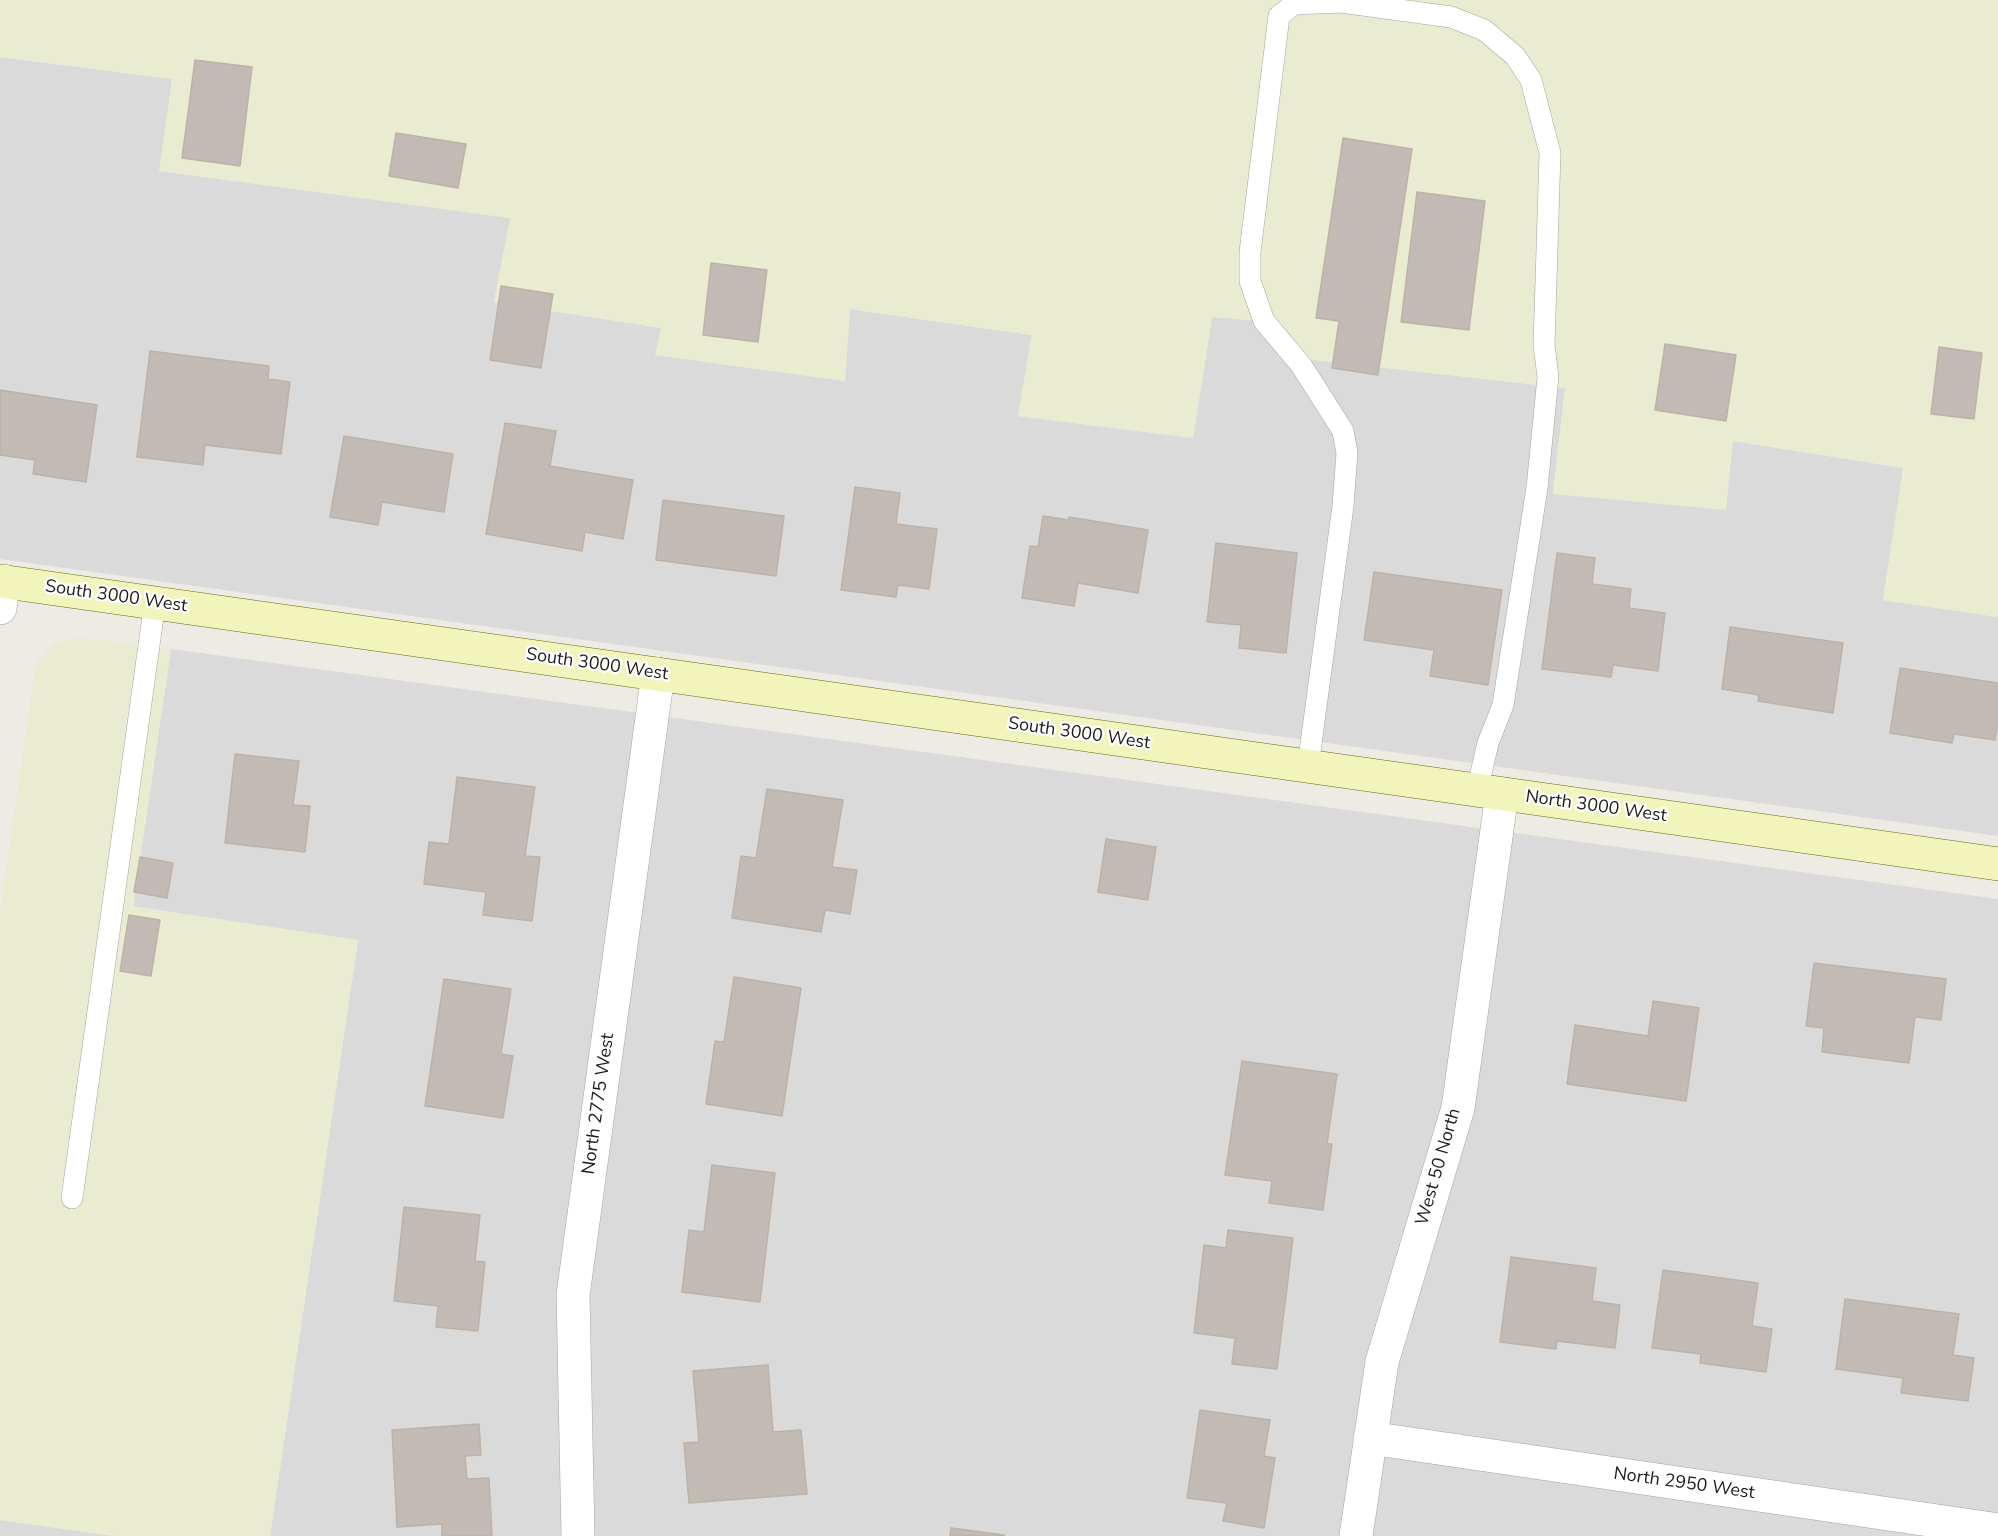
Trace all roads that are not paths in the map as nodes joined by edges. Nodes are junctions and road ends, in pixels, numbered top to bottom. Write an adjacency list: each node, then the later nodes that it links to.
1 (1, 590): 2 (main road, South 3000 West)
2 (154, 603): 3 (main road, South 3000 West); 8 (lane)
3 (658, 674): 4 (main road, South 3000 West); 11 (street, North 2775 West)
4 (1195, 750): 5 (main road, North 3000 West)
5 (1308, 766): 6 (main road, North 3000 West); 6 (lane)
6 (1489, 792): 7 (main road, North 3000 West); 9 (street, West 50 North)
7 (1998, 864)
8 (72, 1198)
9 (1370, 1438): 10 (street, North 2950 West); 12 (street, West 50 North)
10 (1998, 1530)
11 (578, 1536)
12 (1356, 1536)

